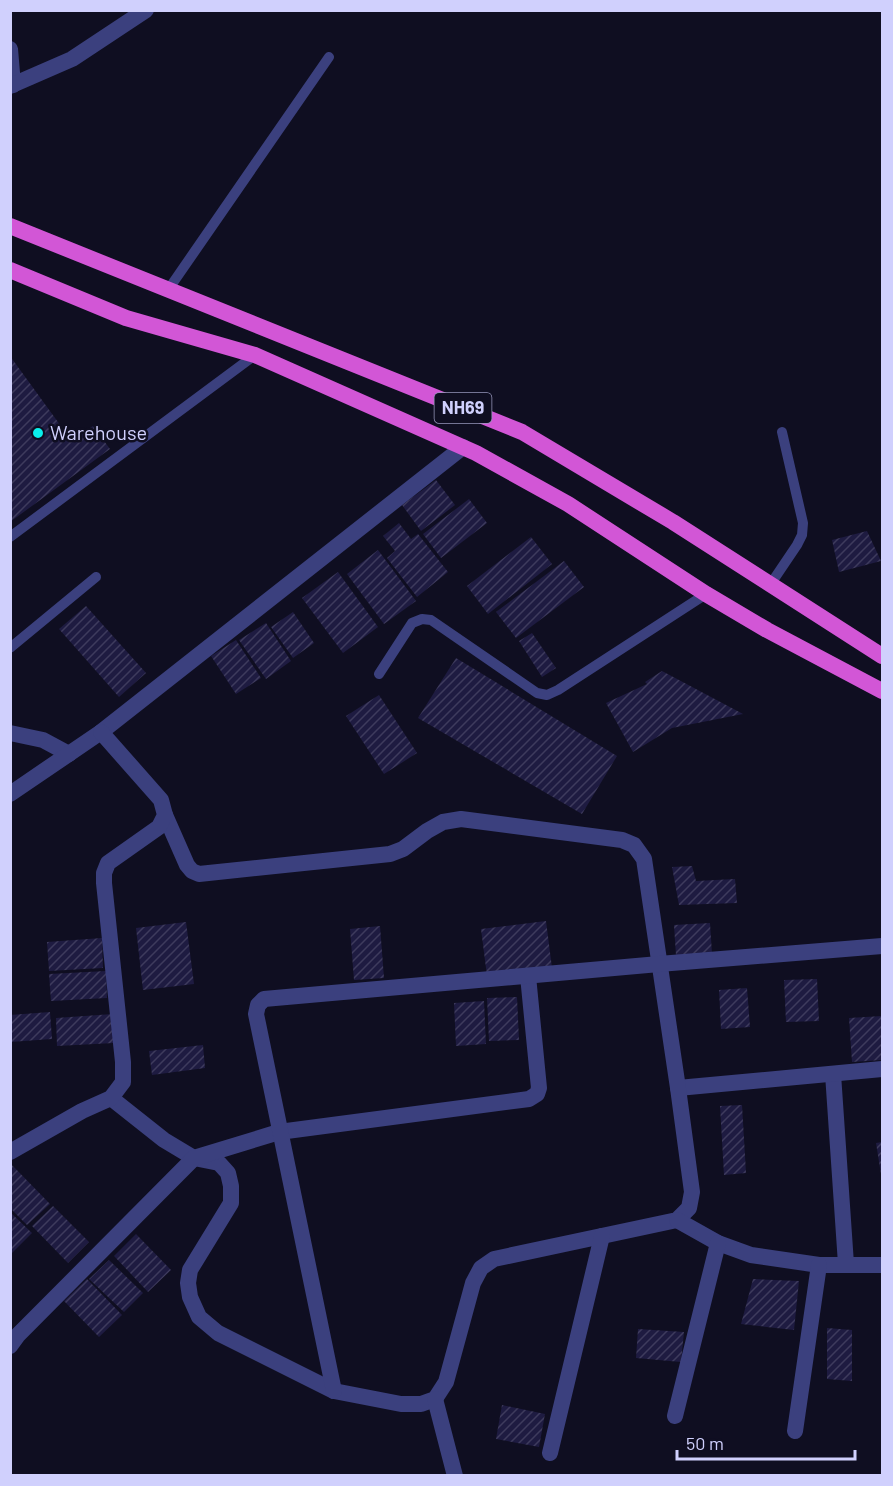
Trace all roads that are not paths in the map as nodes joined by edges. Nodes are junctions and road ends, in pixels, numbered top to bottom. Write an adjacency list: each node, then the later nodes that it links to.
1 (118, 10): 3 (street)
2 (146, 10): 3 (street)
3 (118, 29): 6 (street)
4 (10, 49): 6 (street)
5 (329, 57): 9 (lane)
6 (12, 86)
7 (10, 226): 9 (highway, NH69)
8 (10, 270): 10 (highway, NH69)
9 (168, 290): 15 (highway, NH69)
10 (255, 355): 12 (highway, NH69); 13 (lane)
11 (782, 432): 15 (lane)
12 (463, 447): 16 (highway, NH69); 22 (street)
13 (10, 537)
14 (96, 577): 17 (lane)
15 (770, 585): 18 (highway, NH69)
16 (706, 594): 19 (lane); 20 (highway, NH69)
17 (10, 648)
18 (882, 656)
19 (379, 674)
20 (882, 690)
21 (10, 732): 23 (street)
22 (101, 732): 23 (street); 25 (street)
23 (69, 754): 24 (street)
24 (10, 794)
25 (165, 815): 27 (street); 32 (street)
26 (882, 946): 27 (street)
27 (659, 964): 28 (street); 31 (street)
28 (528, 976): 33 (street); 33 (street)
29 (882, 1069): 30 (street)
30 (833, 1074): 31 (street); 39 (street)
31 (678, 1088): 36 (street)
32 (111, 1098): 34 (street); 35 (street)
33 (279, 1132): 35 (street); 43 (street)
34 (10, 1152)
35 (194, 1158): 42 (street); 43 (street)
36 (677, 1220): 37 (street); 38 (street)
37 (602, 1236): 44 (street); 47 (street)
38 (718, 1243): 40 (street); 45 (street)
39 (846, 1264): 40 (street); 41 (street)
40 (819, 1265): 46 (street)
41 (882, 1265)
42 (11, 1344)
43 (334, 1391): 44 (street)
44 (435, 1399): 48 (street)
45 (675, 1416)
46 (795, 1431)
47 (550, 1453)
48 (455, 1476)

